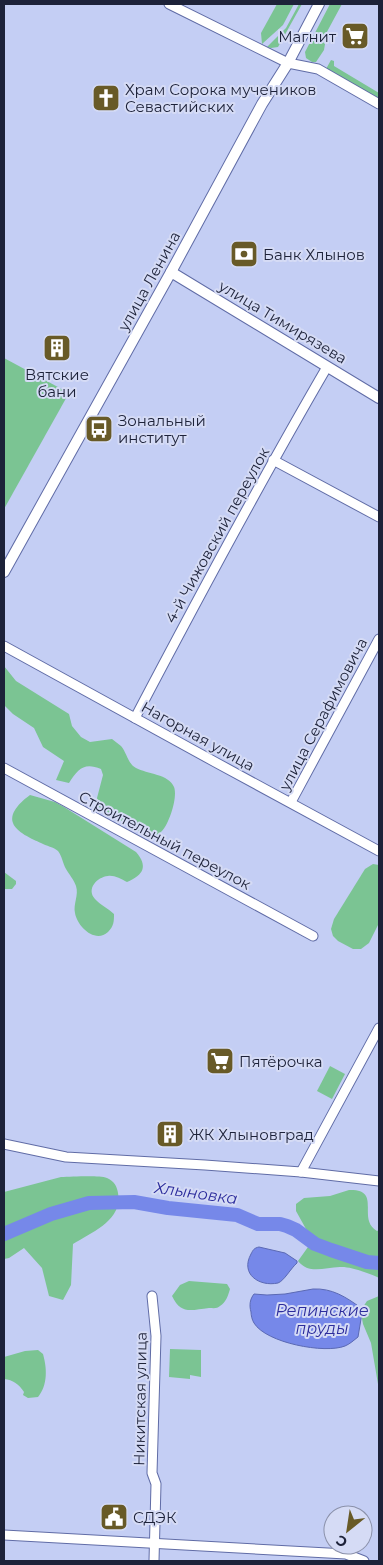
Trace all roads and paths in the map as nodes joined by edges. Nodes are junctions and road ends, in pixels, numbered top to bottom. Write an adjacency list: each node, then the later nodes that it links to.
1 (169, 4): 3 (street)
2 (319, 4): 3 (main road, улица Ленина)
3 (288, 63): 4 (street); 5 (main road, улица Ленина)
4 (379, 104)
5 (171, 272): 6 (main road, улица Тимирязева); 10 (main road, улица Ленина)
6 (327, 367): 7 (main road, улица Тимирязева); 8 (street, 4-й Чижовский переулок)
7 (379, 398)
8 (273, 460): 9 (street); 13 (street, 4-й Чижовский переулок)
9 (379, 517)
10 (4, 572)
11 (379, 638): 15 (street, улица Серафимовича)
12 (4, 646): 13 (street, Нагорная улица)
13 (135, 718): 15 (street, Нагорная улица)
14 (4, 768): 17 (street, Строительный переулок)
15 (291, 802): 16 (street, Нагорная улица)
16 (379, 850)
17 (313, 936)
18 (379, 1028): 20 (street)
19 (4, 1144): 20 (street)
20 (301, 1172): 21 (street)
21 (379, 1181)
22 (152, 1296): 24 (street, Никитская улица)
23 (4, 1534): 24 (street)
24 (155, 1543): 25 (street, Никитская улица); 26 (street)
25 (154, 1561)
26 (364, 1561)

